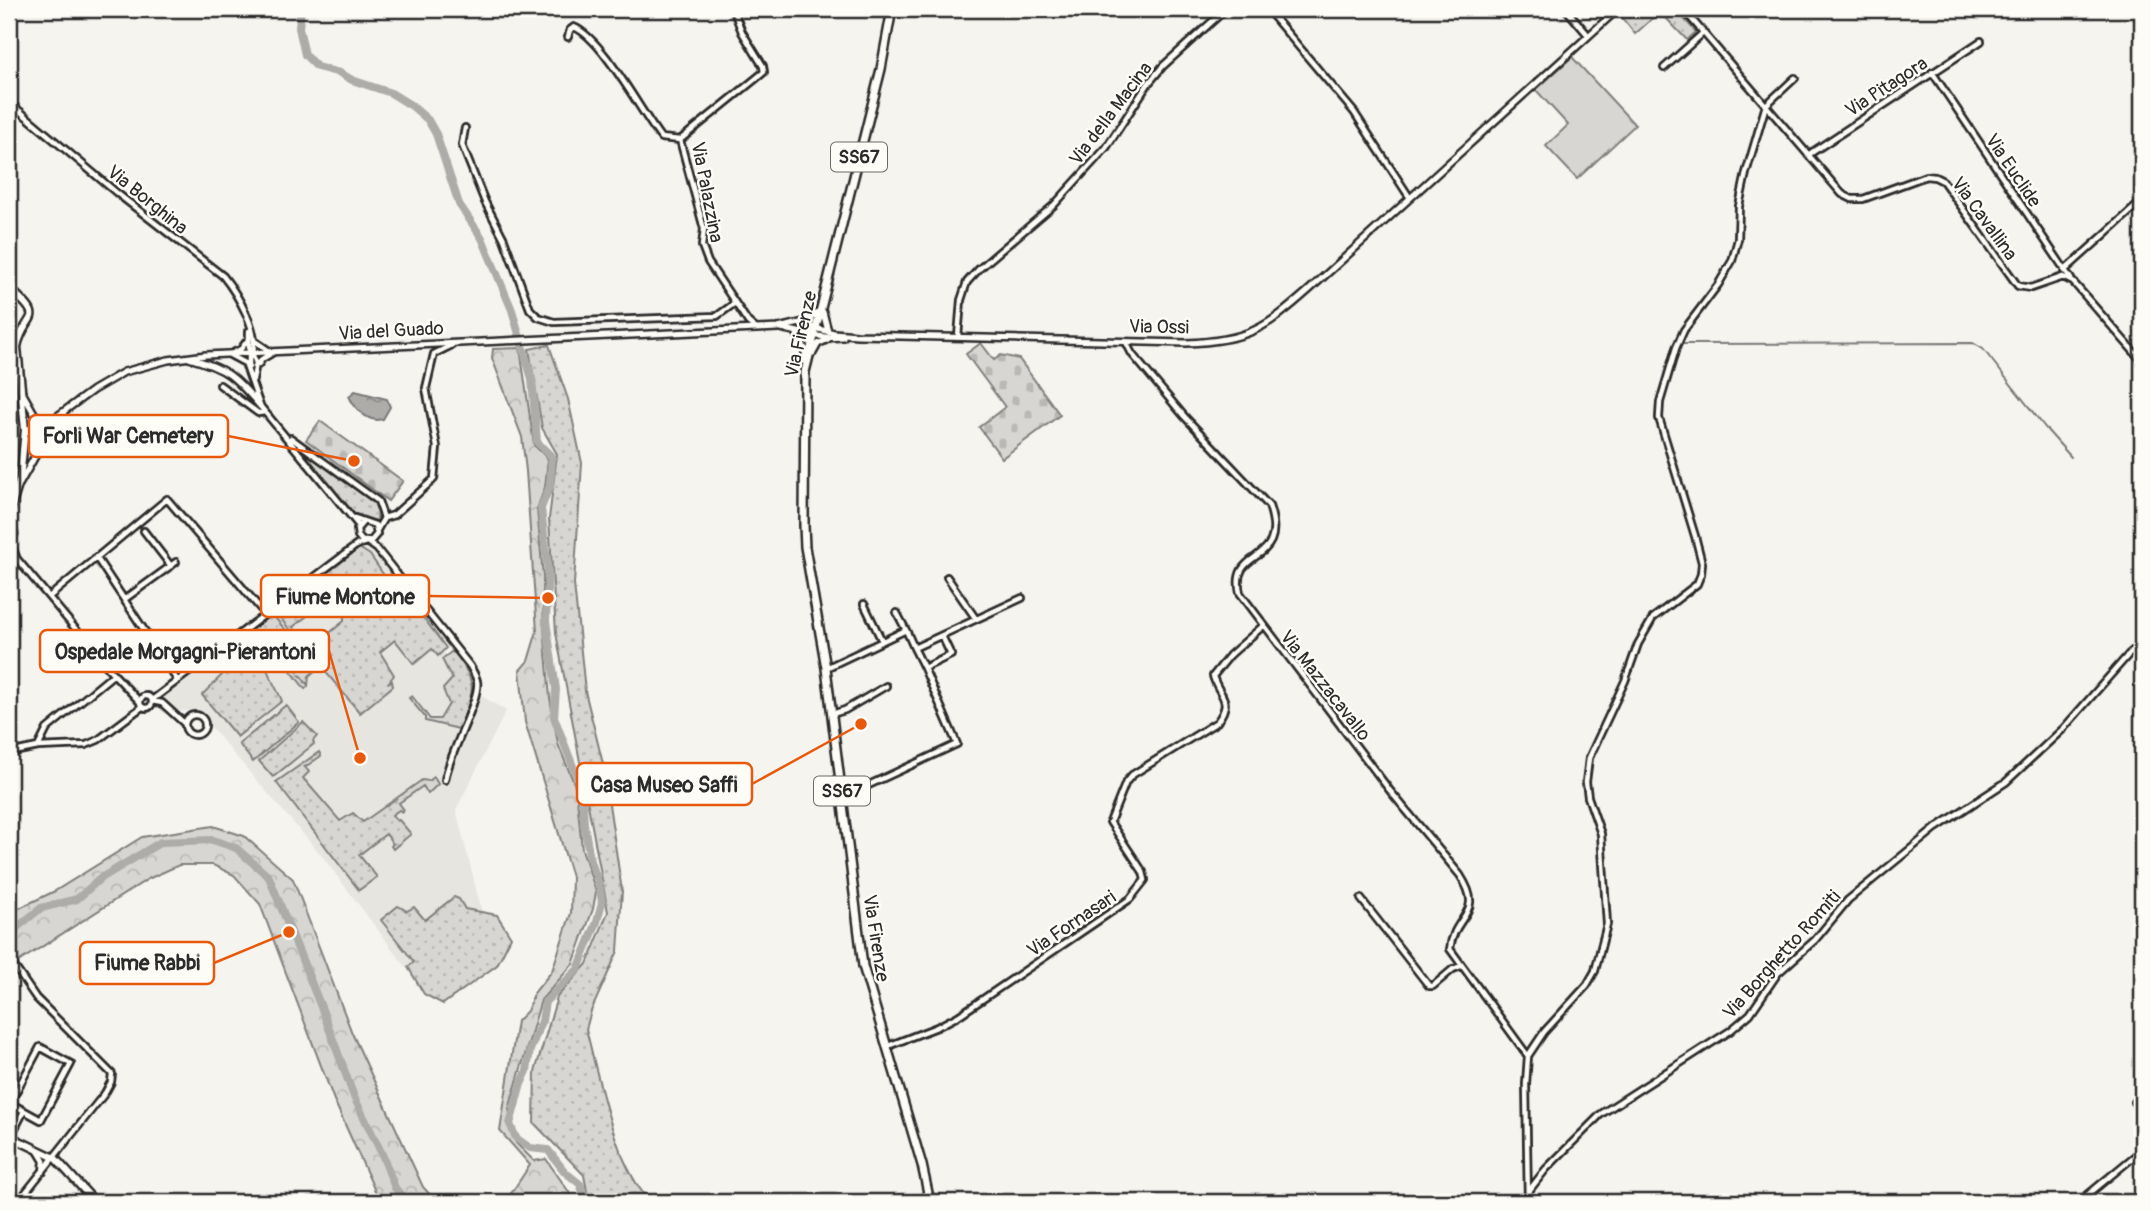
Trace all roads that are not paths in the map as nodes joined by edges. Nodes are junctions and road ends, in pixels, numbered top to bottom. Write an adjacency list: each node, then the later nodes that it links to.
1 (733, 9): 18 (street, Via Palazzina)
2 (892, 9): 27 (main road, Via Firenze / SS67)
3 (1226, 9): 35 (street, Via della Macina)
4 (1267, 9): 20 (street)
5 (1566, 9): 9 (street)
6 (1618, 9): 9 (street, Via Ossi)
7 (1683, 9): 8 (street, Via Cavallina)
8 (1703, 33): 12 (street); 16 (street, Via Cavallina)
9 (1588, 36): 20 (street, Via Ossi)
10 (568, 37): 18 (street)
11 (1981, 41): 13 (street, Via Pitagora)
12 (1664, 68)
13 (1932, 72): 19 (street, Via Pitagora); 22 (street, Via Euclide)
14 (1795, 78): 16 (street)
15 (10, 105): 37 (street, Via Borghina)
16 (1766, 105): 19 (street, Via Cavallina); 108 (street)
17 (465, 128): 26 (street)
18 (680, 140): 26 (street, Via Palazzina)
19 (1808, 155): 24 (street, Via Cavallina)
20 (1410, 198): 38 (street, Via Ossi)
21 (2142, 201): 22 (street)
22 (2064, 271): 24 (street, Via Euclide)
23 (9, 279): 25 (main road)
24 (2073, 282): 44 (street)
25 (10, 289): 50 (main road)
26 (734, 303): 29 (street, Via Palazzina)
27 (822, 305): 28 (street); 31 (street); 32 (main road, Via Firenze / SS67)
28 (800, 324): 30 (street, Via del Guado); 32 (street, Via del Guado)
29 (755, 328): 30 (street, Via del Guado); 39 (street, Via del Guado)
30 (778, 328): 33 (street, Via del Guado)
31 (828, 331): 32 (street, Via Ossi); 34 (street, Via Ossi)
32 (815, 332): 33 (street, Via del Guado); 36 (street, Via Ossi); 47 (main road, Via Firenze / SS67)
33 (797, 334): 47 (street)
34 (857, 335): 35 (street, Via Ossi); 36 (street, Via Ossi)
35 (958, 337): 38 (street, Via Ossi)
36 (828, 338): 47 (street)
37 (251, 340): 40 (street); 41 (street, Via Borghina); 42 (street)
38 (1126, 342): 81 (street, Via Mazzacavallo)
39 (455, 343): 40 (street, Via del Guado); 61 (street)
40 (273, 352): 41 (street, Via del Guado); 46 (street)
41 (251, 353): 42 (street, Via del Guado); 45 (street, Via Borghina); 46 (street)
42 (229, 355): 43 (street, Via del Guado); 45 (street)
43 (186, 358): 51 (street); 52 (street, Via del Guado)
44 (2142, 361)
45 (248, 368): 48 (street)
46 (255, 368): 48 (street)
47 (806, 372): 87 (main road, Via Firenze / SS67)
48 (253, 380): 51 (street)
49 (220, 385): 53 (street)
50 (22, 391): 54 (street); 56 (main road)
51 (260, 406): 53 (street)
52 (69, 409): 54 (street, Via del Guado); 55 (street)
53 (265, 412): 57 (street)
54 (59, 416): 56 (street, Via del Guado)
55 (53, 428): 56 (street); 59 (street)
56 (24, 430): 58 (main road)
57 (285, 434): 61 (street); 63 (street)
58 (22, 465): 59 (main road); 60 (main road)
59 (19, 485): 62 (main road)
60 (9, 501)
61 (383, 520): 64 (street)
62 (10, 522): 67 (main road)
63 (361, 524): 64 (street); 66 (street)
64 (376, 527): 66 (street)
65 (144, 531): 72 (street)
66 (365, 542): 79 (street); 102 (street)
67 (10, 545): 70 (street)
68 (9, 552): 70 (street)
69 (96, 557): 74 (street); 76 (street); 79 (street)
70 (18, 559): 74 (street)
71 (176, 562): 72 (street)
72 (171, 566): 76 (street)
73 (947, 577): 80 (street)
74 (49, 597): 89 (street)
75 (1022, 598): 80 (street)
76 (125, 599): 90 (street)
77 (864, 604): 84 (street)
78 (897, 613): 82 (street)
79 (265, 614): 90 (street)
80 (976, 620): 83 (street)
81 (1263, 626): 106 (street, Via Mazzacavallo); 107 (street, Via Fornasari)
82 (906, 630): 84 (street); 86 (street)
83 (942, 636): 86 (street); 88 (street)
84 (882, 641): 87 (street)
85 (2142, 643): 117 (street, Via Borghetto Romiti)
86 (914, 648): 88 (street)
87 (827, 668): 96 (main road, Via Firenze / SS67)
88 (924, 668): 103 (street)
89 (114, 674): 92 (street); 98 (street)
90 (177, 680): 93 (street)
91 (886, 686): 96 (street)
92 (135, 694): 93 (street); 94 (street)
93 (149, 700): 94 (street); 95 (street); 97 (street)
94 (139, 701): 95 (street)
95 (142, 707): 99 (street)
96 (832, 714): 103 (main road, Via Firenze / SS67)
97 (186, 721): 97 (street)
98 (43, 736): 99 (street); 100 (street)
99 (48, 746): 100 (street)
100 (38, 747): 101 (street)
101 (9, 753)
102 (445, 780)
103 (843, 797): 107 (main road, Via Firenze / SS67)
104 (1361, 899): 106 (street)
105 (10, 960): 115 (street)
106 (1461, 966): 108 (street, Via Mazzacavallo)
107 (888, 1046): 121 (main road, Via Firenze / SS67)
108 (1528, 1056): 117 (street)
109 (2142, 1095): 110 (street)
110 (2134, 1102)
111 (24, 1111): 111 (street); 112 (street)
112 (10, 1136): 113 (main road)
113 (36, 1147): 115 (main road); 116 (street)
114 (2142, 1150): 118 (street)
115 (55, 1158): 116 (street); 120 (main road)
116 (43, 1172): 119 (street)
117 (1527, 1192): 122 (street)
118 (2080, 1201)
119 (18, 1202)
120 (95, 1202)
121 (930, 1202)
122 (1528, 1202)

